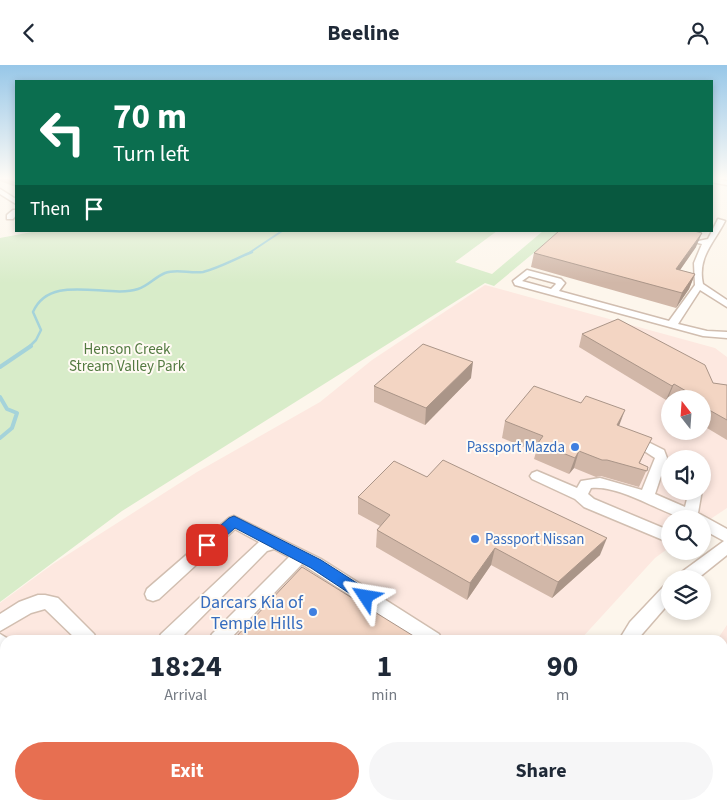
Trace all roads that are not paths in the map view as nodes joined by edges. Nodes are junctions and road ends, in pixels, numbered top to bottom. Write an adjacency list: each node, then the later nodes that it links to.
1 (15, 213): 2 (street)
2 (10, 217)
3 (720, 220): 5 (street)
4 (687, 239): 5 (street)
5 (707, 242): 6 (street)
6 (699, 285): 8 (street); 9 (street)
7 (553, 293): 9 (street)
8 (727, 304)
9 (671, 325): 10 (street)
10 (727, 335)
11 (636, 440): 14 (street)
12 (537, 476): 13 (street)
13 (580, 495): 14 (street); 17 (street)
14 (647, 496): 15 (street)
15 (677, 510)
16 (711, 532): 19 (street)
17 (661, 533)
18 (275, 543): 20 (street); 22 (street); 26 (street)
19 (726, 546): 21 (street)
20 (300, 556): 27 (street); 28 (street)
21 (695, 570)
22 (153, 593)
23 (661, 601): 29 (street)
24 (0, 623): 25 (street)
25 (83, 635)
26 (171, 635)
27 (223, 635)
28 (425, 635)
29 (631, 635)

